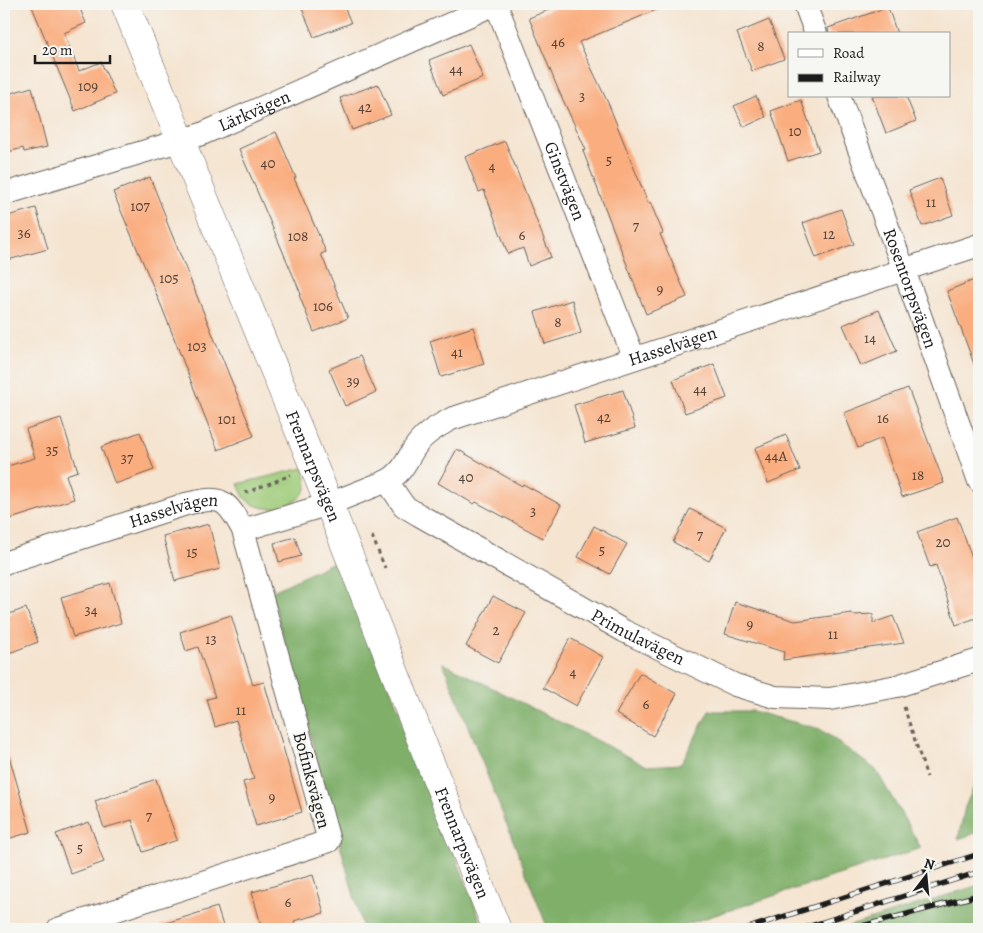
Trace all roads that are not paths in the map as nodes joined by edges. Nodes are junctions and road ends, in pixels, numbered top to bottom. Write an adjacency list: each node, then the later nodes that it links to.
1 (125, 4): 6 (street, Frennarpsvägen)
2 (496, 4): 6 (street, Lärkvägen); 10 (street, Ginstvägen)
3 (805, 4): 4 (street)
4 (815, 32)
5 (840, 98): 9 (street, Rosentorpsvägen)
6 (180, 141): 7 (street, Lärkvägen); 13 (street, Frennarpsvägen)
7 (4, 194)
8 (979, 245): 9 (street, Hasselvägen)
9 (904, 270): 10 (street, Hasselvägen); 12 (street, Rosentorpsvägen)
10 (634, 358): 11 (street, Hasselvägen)
11 (387, 481): 13 (street); 16 (street, Primulavägen)
12 (979, 481)
13 (329, 504): 14 (street); 18 (street, Frennarpsvägen)
14 (243, 530): 15 (street, Hasselvägen); 17 (street, Bofinksvägen)
15 (4, 562)
16 (979, 660)
17 (58, 929)
18 (497, 929)

